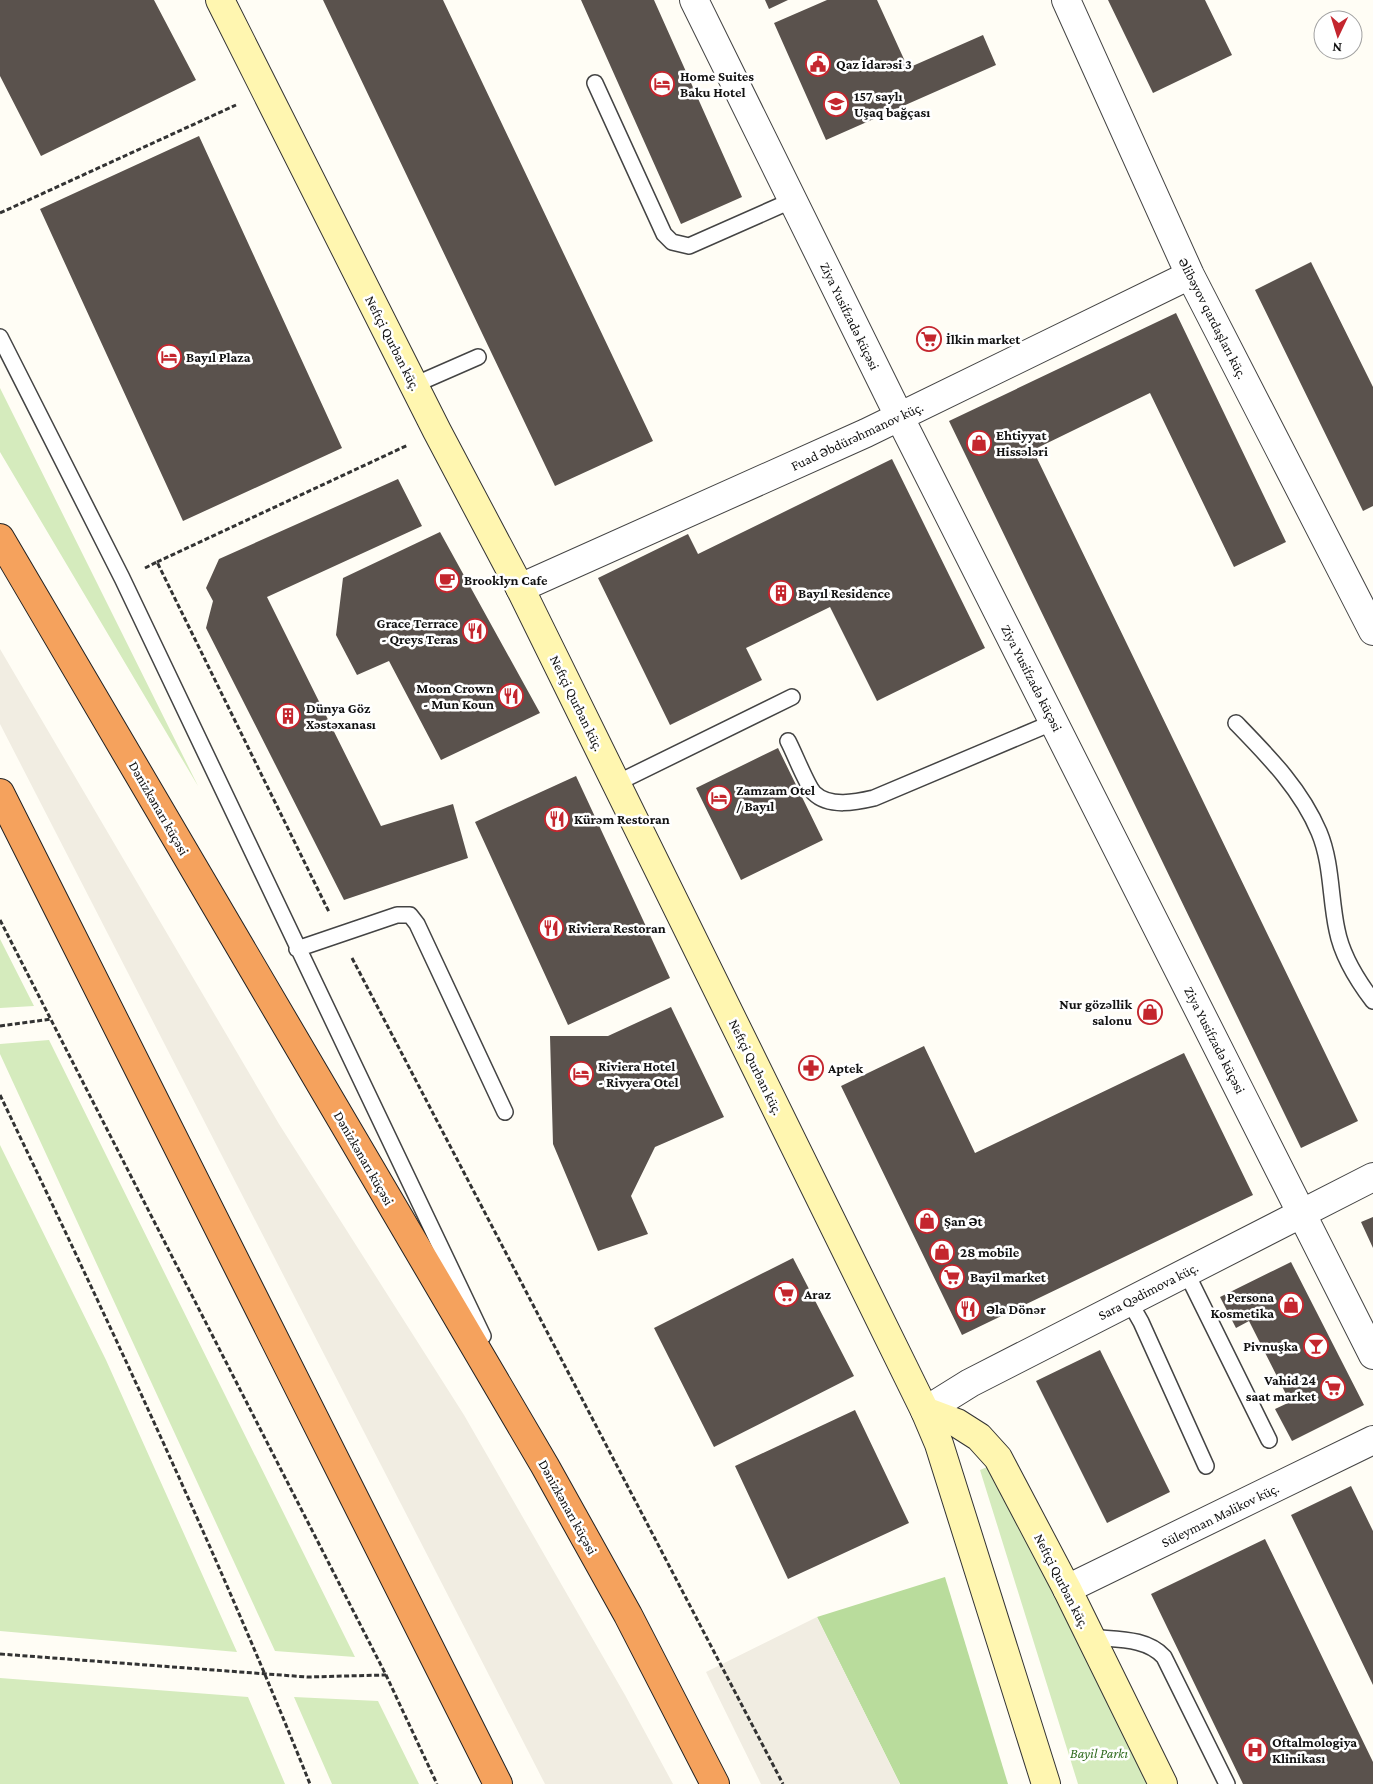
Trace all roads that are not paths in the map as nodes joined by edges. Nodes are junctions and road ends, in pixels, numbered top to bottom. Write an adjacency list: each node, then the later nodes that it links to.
1 (220, 0): 9 (street, Neftçi Qurban küç.)
2 (694, 0): 5 (street, Ziya Yusifzadə küçəsi)
3 (1066, 0): 6 (street, Əlibəyov qardaşları küç.)
4 (595, 83): 5 (lane)
5 (793, 200): 10 (street, Ziya Yusifzadə küçəsi)
6 (1190, 275): 10 (street, Fuad Əbdürəhmanov küç.); 13 (street, Əlibəyov qardaşları küç.)
7 (0, 337): 20 (lane)
8 (478, 357): 9 (lane)
9 (414, 385): 12 (street, Neftçi Qurban küç.)
10 (899, 416): 12 (street, Fuad Əbdürəhmanov küç.); 15 (street, Ziya Yusifzadə küçəsi)
11 (0, 538): 31 (highway, Dənizkənarı küçəsi)
12 (520, 588): 18 (street, Neftçi Qurban küç.)
13 (1373, 631)
14 (792, 697): 18 (lane)
15 (1054, 722): 17 (lane); 24 (street, Ziya Yusifzadə küçəsi)
16 (1236, 723): 21 (lane)
17 (788, 741)
18 (616, 783): 28 (street, Neftçi Qurban küç.)
19 (0, 793): 35 (highway)
20 (297, 949): 22 (lane); 31 (lane)
21 (1373, 1001)
22 (505, 1112)
23 (1373, 1177): 24 (street, Sara Qədimova küç.)
24 (1302, 1213): 25 (street, Sara Qədimova küç.); 27 (street, Ziya Yusifzadə küçəsi)
25 (1186, 1272): 26 (street, Sara Qədimova küç.); 29 (lane)
26 (1129, 1300): 28 (street, Sara Qədimova küç.); 32 (lane)
27 (1373, 1355)
28 (926, 1411): 33 (street, Neftçi Qurban küç.); 37 (street, Neftçi Qurban küç.)
29 (1269, 1440)
30 (1373, 1440): 33 (street, Süleyman Məlikov küç.)
31 (545, 1466): 36 (highway, Dənizkənarı küçəsi)
32 (1206, 1466)
33 (1067, 1589): 34 (street, Neftçi Qurban küç.)
34 (1090, 1637): 38 (street, Neftçi Qurban küç.); 39 (lane)
35 (498, 1784)
36 (715, 1784)
37 (1046, 1784)
38 (1163, 1784)
39 (1227, 1784)

